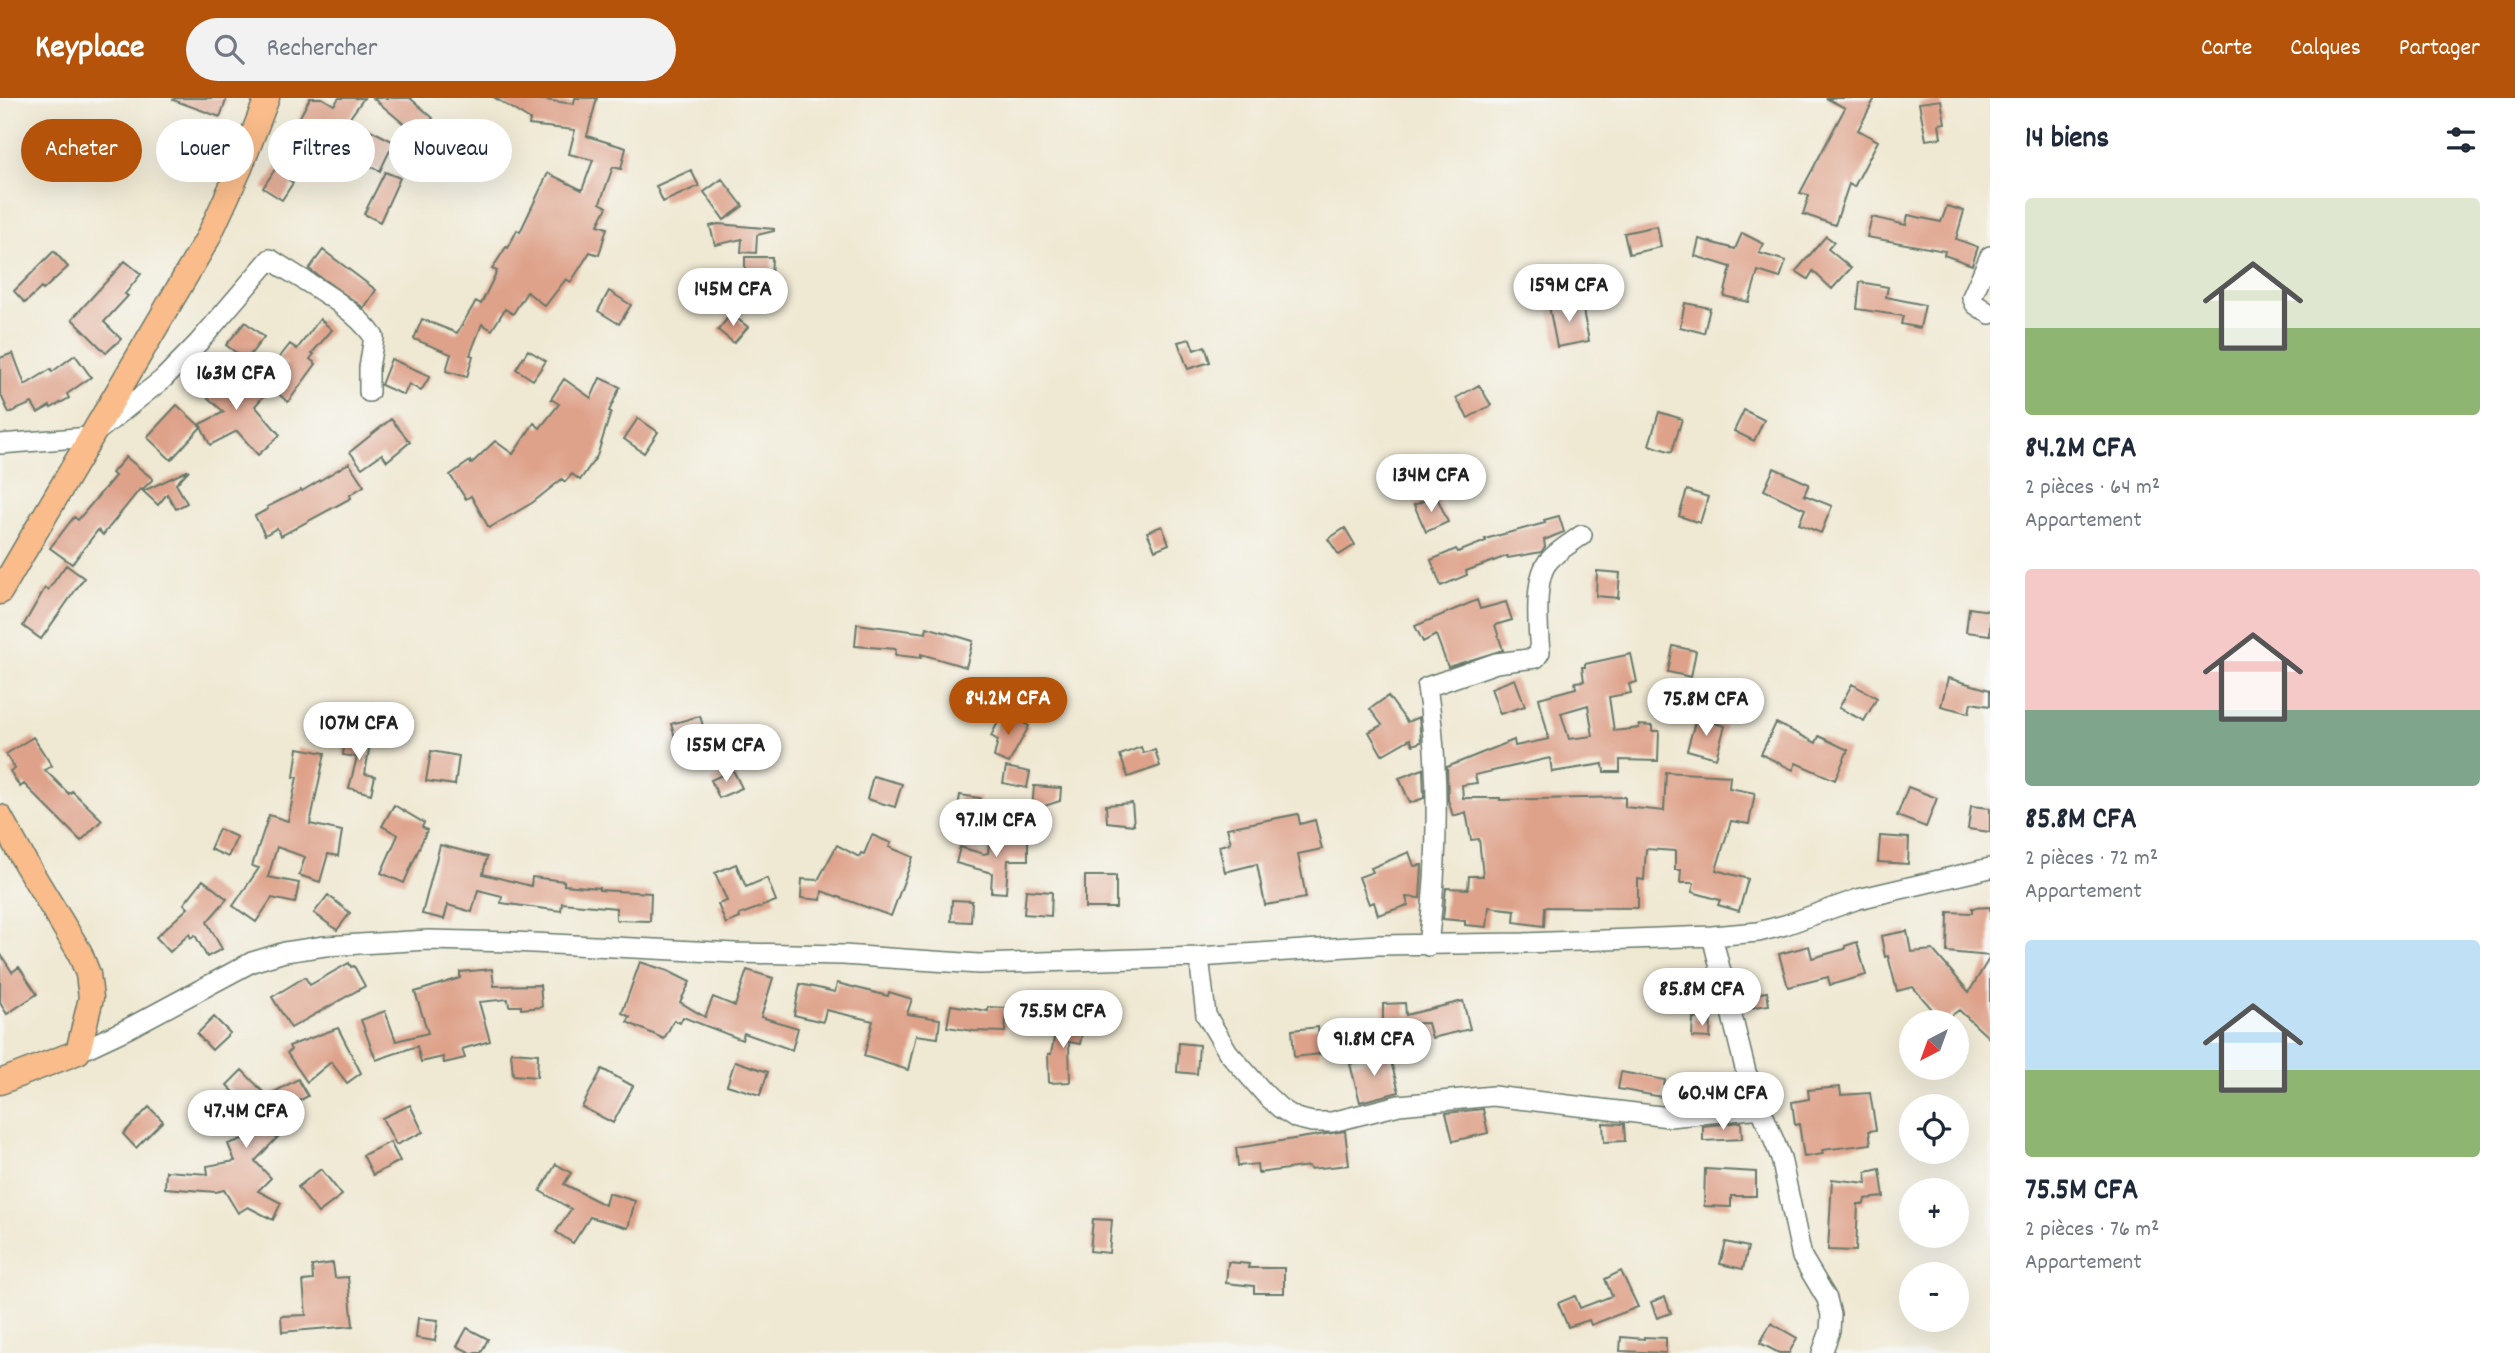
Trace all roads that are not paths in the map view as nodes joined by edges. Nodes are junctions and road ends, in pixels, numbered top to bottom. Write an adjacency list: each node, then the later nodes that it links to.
1 (267, 98): 5 (main road)
2 (1990, 256): 3 (street)
3 (1990, 314)
4 (369, 393): 5 (street)
5 (90, 437): 6 (street); 8 (main road)
6 (0, 444)
7 (1582, 535): 12 (street)
8 (0, 592)
9 (0, 817): 14 (main road)
10 (1990, 868): 11 (street)
11 (1712, 936): 12 (street); 16 (street)
12 (1428, 946): 13 (street)
13 (1199, 957): 14 (street); 16 (street)
14 (78, 1052): 15 (main road)
15 (0, 1082)
16 (1762, 1108): 17 (street)
17 (1822, 1353)

